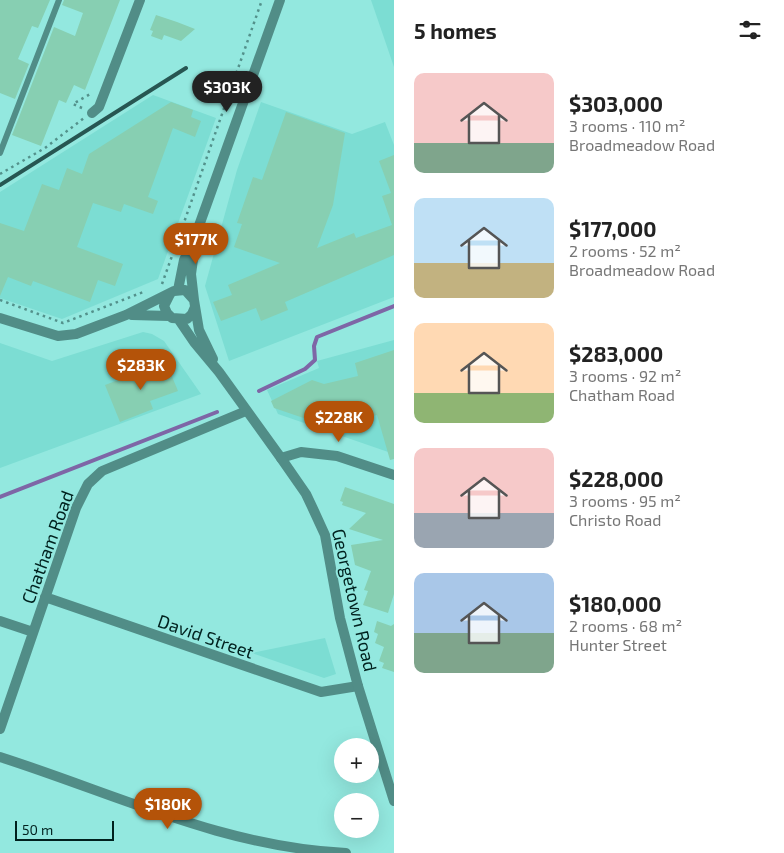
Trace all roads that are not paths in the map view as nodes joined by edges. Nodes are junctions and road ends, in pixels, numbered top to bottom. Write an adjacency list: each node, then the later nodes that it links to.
1 (59, 0): 5 (lane)
2 (140, 0): 4 (street)
3 (280, 0): 6 (street)
4 (92, 112)
5 (0, 153)
6 (196, 234): 7 (street); 8 (street, Georgetown Road)
7 (174, 292): 8 (street); 9 (street); 11 (street)
8 (195, 304): 11 (street); 12 (street, Georgetown Road)
9 (126, 315): 10 (street); 11 (street)
10 (0, 318)
11 (174, 318): 12 (street, Georgetown Road)
12 (219, 372): 13 (street, Georgetown Road)
13 (246, 411): 14 (street, Georgetown Road); 16 (street, Chatham Road)
14 (281, 458): 15 (street); 19 (street, Georgetown Road)
15 (394, 475)
16 (45, 597): 18 (street, Chatham Road); 19 (street, David Street)
17 (0, 621): 18 (street)
18 (33, 632): 20 (street, Chatham Road)
19 (358, 686): 22 (street, Georgetown Road)
20 (0, 730)
21 (0, 758): 23 (street)
22 (394, 800)
23 (346, 853)

